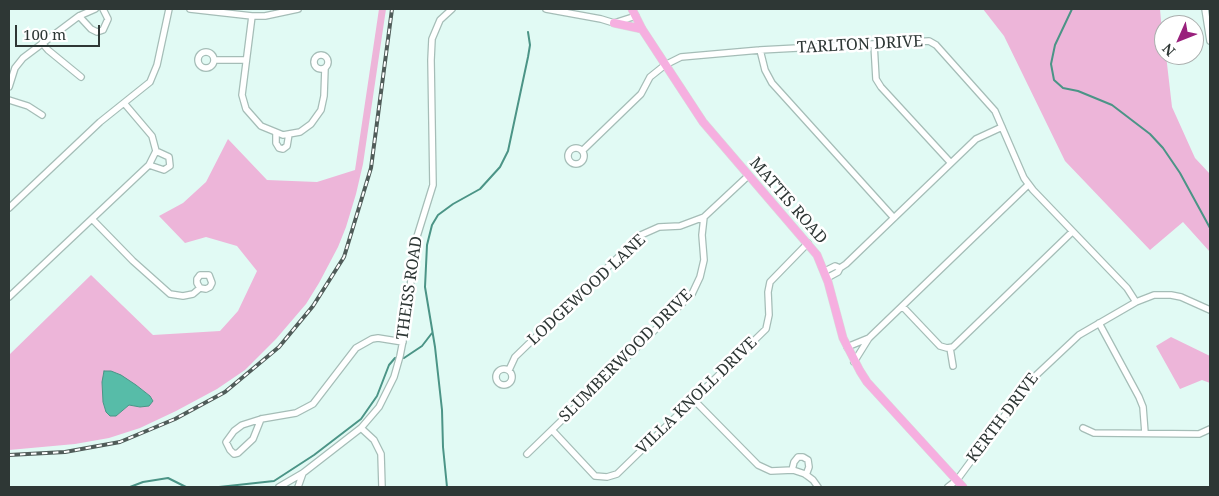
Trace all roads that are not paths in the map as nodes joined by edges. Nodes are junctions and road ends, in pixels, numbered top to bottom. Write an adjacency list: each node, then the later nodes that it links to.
1 (95, 9): 10 (street)
2 (102, 9): 10 (street)
3 (169, 9): 26 (street)
4 (190, 9): 11 (street)
5 (298, 9): 11 (street)
6 (546, 9): 12 (street)
7 (1205, 9): 14 (street)
8 (449, 10): 51 (street, THEISS ROAD)
9 (634, 12): 12 (street); 13 (main road, MATTIS ROAD)
10 (79, 16): 15 (street)
11 (252, 16): 19 (street)
12 (614, 23): 13 (main road)
13 (642, 30): 20 (main road, MATTIS ROAD)
14 (1210, 41)
15 (42, 43): 22 (street); 23 (street)
16 (874, 44): 17 (street, TARLTON DRIVE); 28 (street, TARLTON DRIVE); 33 (street)
17 (760, 50): 20 (street, TARLTON DRIVE); 39 (street)
18 (214, 60): 19 (street)
19 (246, 60): 29 (street)
20 (665, 65): 31 (street); 35 (main road, MATTIS ROAD)
21 (325, 68): 30 (street)
22 (81, 77)
23 (10, 78): 24 (street)
24 (9, 87)
25 (9, 100): 27 (street)
26 (124, 103): 32 (street); 37 (street)
27 (42, 115)
28 (1002, 127): 33 (street); 36 (street, TARLTON DRIVE)
29 (276, 133): 30 (street); 30 (street)
30 (289, 134)
31 (582, 150)
32 (156, 151): 34 (street); 34 (street)
33 (950, 162): 39 (street)
34 (150, 165): 40 (street)
35 (748, 176): 38 (street, LODGEWOOD LANE); 42 (main road, MATTIS ROAD)
36 (1028, 185): 41 (street, TARLTON DRIVE); 47 (street)
37 (9, 208)
38 (704, 217): 56 (street, LODGEWOOD LANE); 62 (street, SLUMBERWOOD DRIVE)
39 (894, 218): 43 (street)
40 (92, 219): 44 (street); 45 (street)
41 (1072, 232): 46 (street, TARLTON DRIVE); 53 (street)
42 (808, 243): 43 (main road, MATTIS ROAD); 57 (street, VILLA KNOLL DRIVE)
43 (826, 274): 52 (main road, MATTIS ROAD)
44 (200, 288)
45 (9, 298)
46 (1136, 302): 48 (street, KERTH DRIVE); 49 (street, KERTH DRIVE)
47 (903, 307): 50 (street); 53 (street)
48 (1210, 310)
49 (1099, 323): 63 (street); 68 (street, KERTH DRIVE)
50 (869, 338): 52 (street); 54 (street)
51 (404, 342): 58 (street); 59 (street, THEISS ROAD)
52 (847, 348): 54 (main road, MATTIS ROAD)
53 (950, 348): 55 (street)
54 (854, 362): 68 (main road, MATTIS ROAD)
55 (953, 366)
56 (508, 370)
57 (693, 399): 62 (street, VILLA KNOLL DRIVE); 65 (street)
58 (261, 419): 58 (street)
59 (361, 428): 66 (street, THEISS ROAD); 71 (street)
60 (1083, 428): 63 (street)
61 (1210, 429): 63 (street)
62 (552, 430): 64 (street, SLUMBERWOOD DRIVE)
63 (1145, 433)
64 (526, 454)
65 (792, 470): 67 (street); 67 (street)
66 (303, 473): 69 (street, THEISS ROAD); 70 (street)
67 (806, 475): 72 (street)
68 (957, 480): 73 (street, KERTH DRIVE); 74 (main road, MATTIS ROAD)
69 (281, 487)
70 (298, 487)
71 (382, 487)
72 (818, 487)
73 (948, 487)
74 (963, 487)

